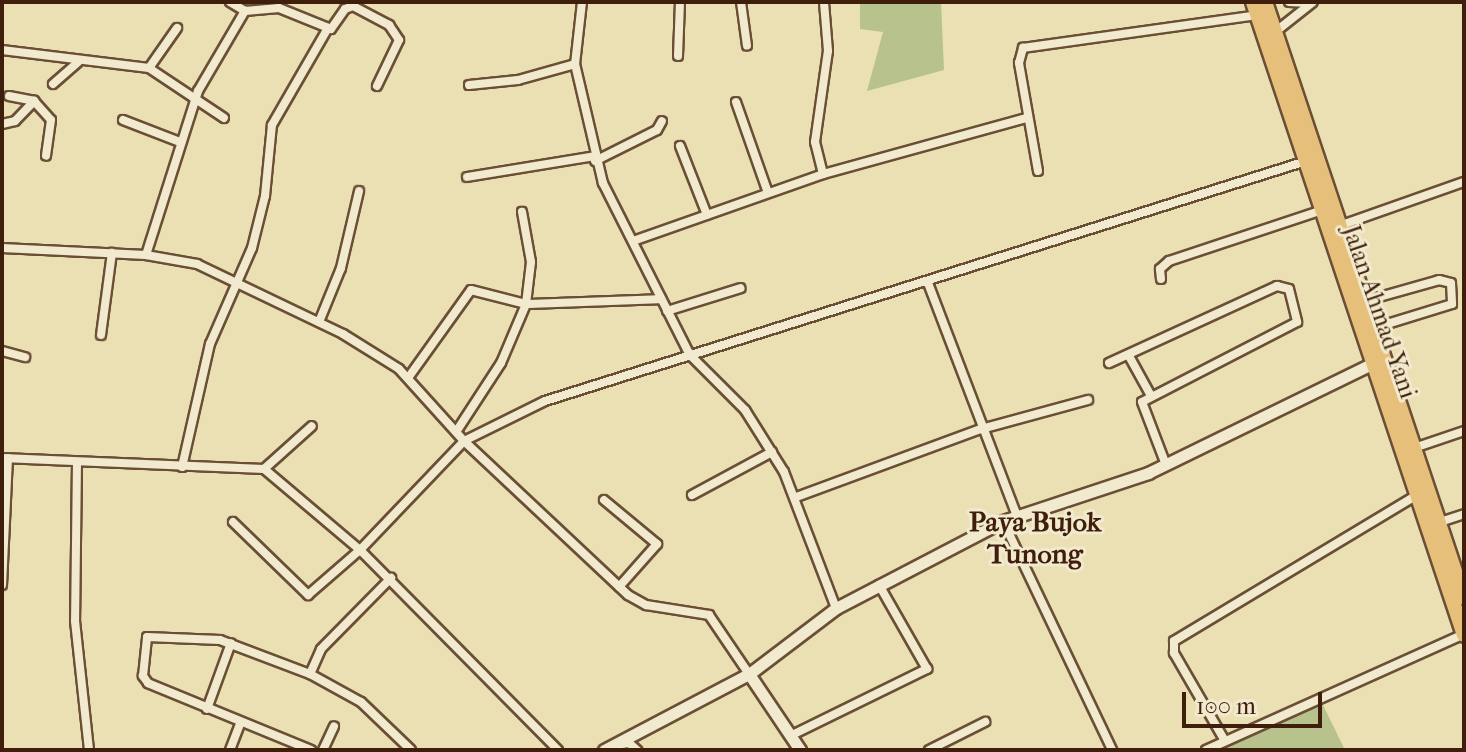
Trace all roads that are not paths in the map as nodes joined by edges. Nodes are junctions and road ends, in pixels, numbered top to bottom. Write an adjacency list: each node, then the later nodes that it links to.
1 (230, 2): 9 (street)
2 (582, 2): 17 (street)
3 (680, 2): 15 (street)
4 (741, 2): 13 (street)
5 (824, 2): 37 (street)
6 (1289, 2): 7 (street)
7 (1311, 3): 12 (street)
8 (1258, 6): 12 (main road); 27 (street); 35 (main road, Jalan Ahmad Yani)
9 (245, 11): 11 (street); 24 (street)
10 (177, 28): 18 (street)
11 (328, 28): 21 (street); 51 (street)
12 (1275, 32): 45 (main road)
13 (747, 46)
14 (2, 50): 16 (street)
15 (678, 56)
16 (78, 62): 18 (street); 19 (street)
17 (575, 64): 20 (street); 34 (street)
18 (149, 68): 24 (street)
19 (53, 84)
20 (469, 85)
21 (377, 86)
22 (9, 96): 23 (street)
23 (34, 101): 30 (street); 33 (street)
24 (194, 101): 26 (street); 31 (street)
25 (736, 102): 41 (street)
26 (224, 118)
27 (1027, 118): 36 (street); 37 (street)
28 (123, 120): 31 (street)
29 (662, 121): 34 (street)
30 (2, 124)
31 (180, 142): 49 (street)
32 (680, 146): 44 (street)
33 (46, 156)
34 (595, 158): 38 (street); 46 (street)
35 (1306, 161): 42 (main road, Jalan Ahmad Yani); 52 (street)
36 (1038, 171)
37 (823, 174): 41 (street)
38 (467, 177)
39 (1464, 182): 45 (street)
40 (359, 191): 58 (street)
41 (768, 193): 44 (street)
42 (1322, 210): 45 (main road, Jalan Ahmad Yani); 50 (street)
43 (522, 212): 56 (street)
44 (707, 215): 46 (street)
45 (1334, 228): 55 (main road); 66 (main road, Jalan Ahmad Yani)
46 (633, 241): 54 (street)
47 (2, 248): 48 (street)
48 (112, 253): 49 (street); 60 (street)
49 (146, 255): 51 (street)
50 (1161, 279)
51 (239, 282): 58 (street); 80 (street)
52 (928, 283): 62 (street); 71 (street)
53 (741, 288): 57 (street)
54 (661, 299): 56 (street); 57 (street)
55 (1365, 301): 59 (main road); 59 (street)
56 (526, 304): 67 (street); 73 (street)
57 (667, 311): 62 (street)
58 (319, 322): 67 (street)
59 (1374, 328): 75 (main road)
60 (101, 335)
61 (2, 351): 64 (street)
62 (690, 355): 74 (street); 76 (street)
63 (1129, 356): 65 (street); 68 (street); 68 (street)
64 (25, 357)
65 (1109, 363)
66 (1374, 363): 79 (street); 83 (main road, Jalan Ahmad Yani)
67 (408, 378): 73 (street)
68 (1150, 394): 79 (street)
69 (1088, 400): 71 (street)
70 (312, 426): 81 (street)
71 (981, 429): 84 (street); 87 (street)
72 (1464, 431): 75 (street)
73 (456, 432): 74 (street)
74 (464, 441): 91 (street); 95 (street)
75 (1414, 448): 90 (main road)
76 (772, 452): 82 (street); 84 (street)
77 (5, 458): 78 (street); 93 (street)
78 (77, 462): 80 (street); 109 (street)
79 (1166, 465): 87 (street)
80 (182, 467): 81 (street)
81 (264, 469): 91 (street)
82 (692, 495)
83 (1417, 495): 98 (main road, Jalan Ahmad Yani); 107 (street)
84 (796, 497): 97 (street)
85 (604, 500): 95 (street)
86 (1464, 514): 90 (street)
87 (1017, 516): 88 (street)
88 (1003, 521): 94 (street); 118 (street)
89 (233, 522): 91 (street)
90 (1440, 522): 96 (main road)
91 (360, 550): 92 (street)
92 (391, 578): 100 (street); 114 (street)
93 (2, 585)
94 (879, 585): 97 (street); 106 (street)
95 (619, 587): 101 (street)
96 (1464, 598)
97 (836, 608): 101 (street)
98 (1464, 634): 107 (street)
99 (231, 643): 100 (street); 102 (street); 102 (street)
100 (310, 674): 113 (street)
101 (749, 674): 106 (street); 108 (street)
102 (207, 709): 103 (street)
103 (241, 722): 110 (street); 111 (street)
104 (985, 722): 117 (street)
105 (334, 726): 112 (street)
106 (790, 736): 116 (street)
107 (1225, 741): 119 (street)
108 (607, 749): 115 (street)
109 (89, 750)
110 (230, 750)
111 (311, 750)
112 (323, 750)
113 (411, 750)
114 (558, 750)
115 (637, 750)
116 (800, 750)
117 (929, 750)
118 (1112, 750)
119 (1206, 750)

